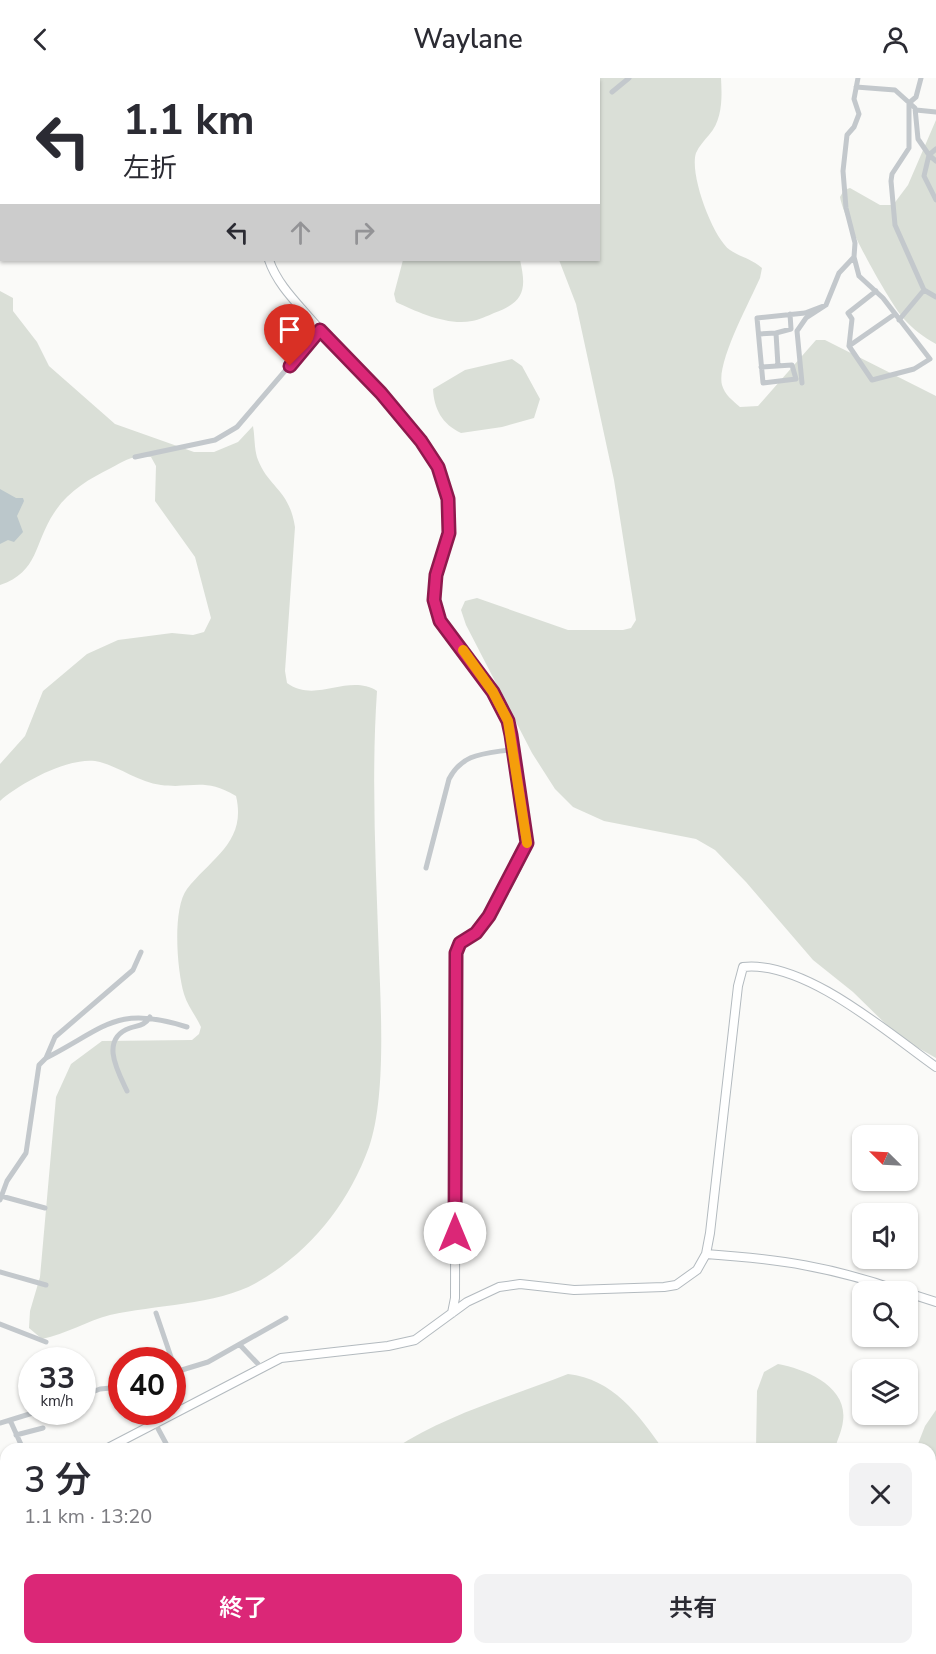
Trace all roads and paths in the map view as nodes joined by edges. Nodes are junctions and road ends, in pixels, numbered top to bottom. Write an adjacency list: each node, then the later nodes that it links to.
1 (629, 78): 5 (street)
2 (858, 78): 4 (street)
3 (921, 78): 6 (street)
4 (856, 87): 6 (street); 13 (street)
5 (612, 92)
6 (909, 103): 7 (street); 15 (street)
7 (916, 110): 8 (street); 10 (street)
8 (936, 112)
9 (936, 149): 10 (street)
10 (929, 155): 11 (street); 12 (street)
11 (936, 161)
12 (936, 200)
13 (854, 257): 16 (street); 18 (street)
14 (269, 261): 21 (street)
15 (924, 290): 17 (street); 20 (street)
16 (876, 291): 20 (street); 24 (street)
17 (936, 297)
18 (826, 305): 19 (street); 27 (street)
19 (790, 314): 22 (street); 23 (street)
20 (897, 317): 24 (street); 24 (street)
21 (320, 330): 28 (street); 29 (street)
22 (776, 333): 23 (street); 25 (street)
23 (759, 334): 26 (street)
24 (849, 346)
25 (778, 366): 26 (street); 26 (street)
26 (761, 367)
27 (802, 383)
28 (135, 457)
29 (514, 749): 30 (street); 46 (street)
30 (426, 868)
31 (141, 951): 34 (street)
32 (150, 1017): 33 (street); 34 (street); 36 (street)
33 (187, 1027)
34 (46, 1058): 37 (street)
35 (936, 1067): 39 (street)
36 (127, 1091)
37 (0, 1198): 38 (street)
38 (45, 1208)
39 (706, 1254): 41 (street); 46 (street)
40 (0, 1272): 42 (street)
41 (871, 1281)
42 (46, 1284)
43 (918, 1296): 44 (street)
44 (936, 1302)
45 (156, 1313): 51 (street)
46 (452, 1313): 52 (street)
47 (286, 1318): 50 (street)
48 (0, 1324): 49 (street)
49 (46, 1342)
50 (240, 1345): 52 (street); 53 (street)
51 (167, 1347)
52 (260, 1366): 54 (street)
53 (186, 1368)
54 (186, 1406)
55 (18, 1418): 56 (street)
56 (10, 1420): 57 (street); 61 (street)
57 (0, 1423)
58 (152, 1425): 63 (street)
59 (155, 1425): 64 (street)
60 (43, 1428): 61 (street)
61 (16, 1435): 62 (street)
62 (20, 1443)
63 (118, 1443)
64 (165, 1443)

